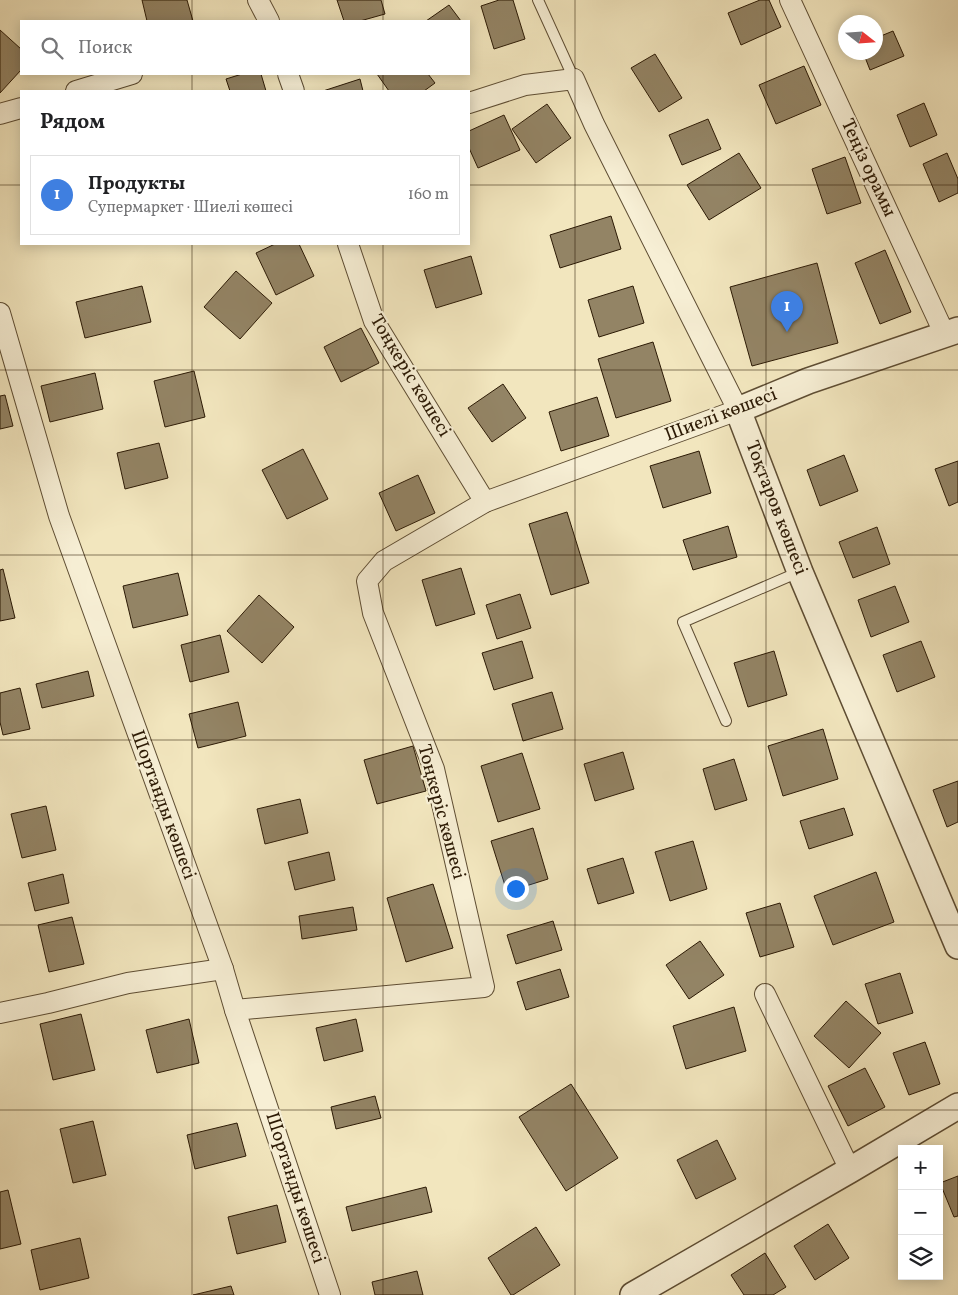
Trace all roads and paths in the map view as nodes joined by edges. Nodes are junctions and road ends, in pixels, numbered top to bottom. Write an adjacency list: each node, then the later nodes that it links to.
1 (258, 0): 4 (street)
2 (538, 0): 7 (lane)
3 (790, 0): 15 (street, Теңіз орамы)
4 (267, 20)
5 (129, 75): 8 (street)
6 (288, 75): 9 (street)
7 (574, 79): 10 (street); 16 (street, Тоқтаров көшесі)
8 (79, 90)
9 (294, 90)
10 (470, 103)
11 (20, 108): 12 (street)
12 (0, 114)
13 (348, 245): 17 (street, Тоңкерiс көшесі)
14 (0, 313): 22 (street, Шортанды көшесі)
15 (952, 333): 16 (street, Шиелі көшесі)
16 (738, 410): 17 (street, Шиелі көшесі); 19 (street, Тоқтаров көшесі)
17 (485, 502): 18 (street, Шиелі көшесі)
18 (384, 561): 24 (street, Тоңкерiс көшесі)
19 (800, 572): 20 (lane); 21 (street, Тоқтаров көшесі)
20 (726, 721)
21 (958, 946)
22 (223, 969): 24 (street, Шортанды көшесі); 25 (street)
23 (765, 994): 27 (street)
24 (235, 1010): 28 (street, Шортанды көшесі)
25 (0, 1013)
26 (958, 1106): 27 (street)
27 (850, 1170): 29 (street)
28 (330, 1295)
29 (633, 1295)

